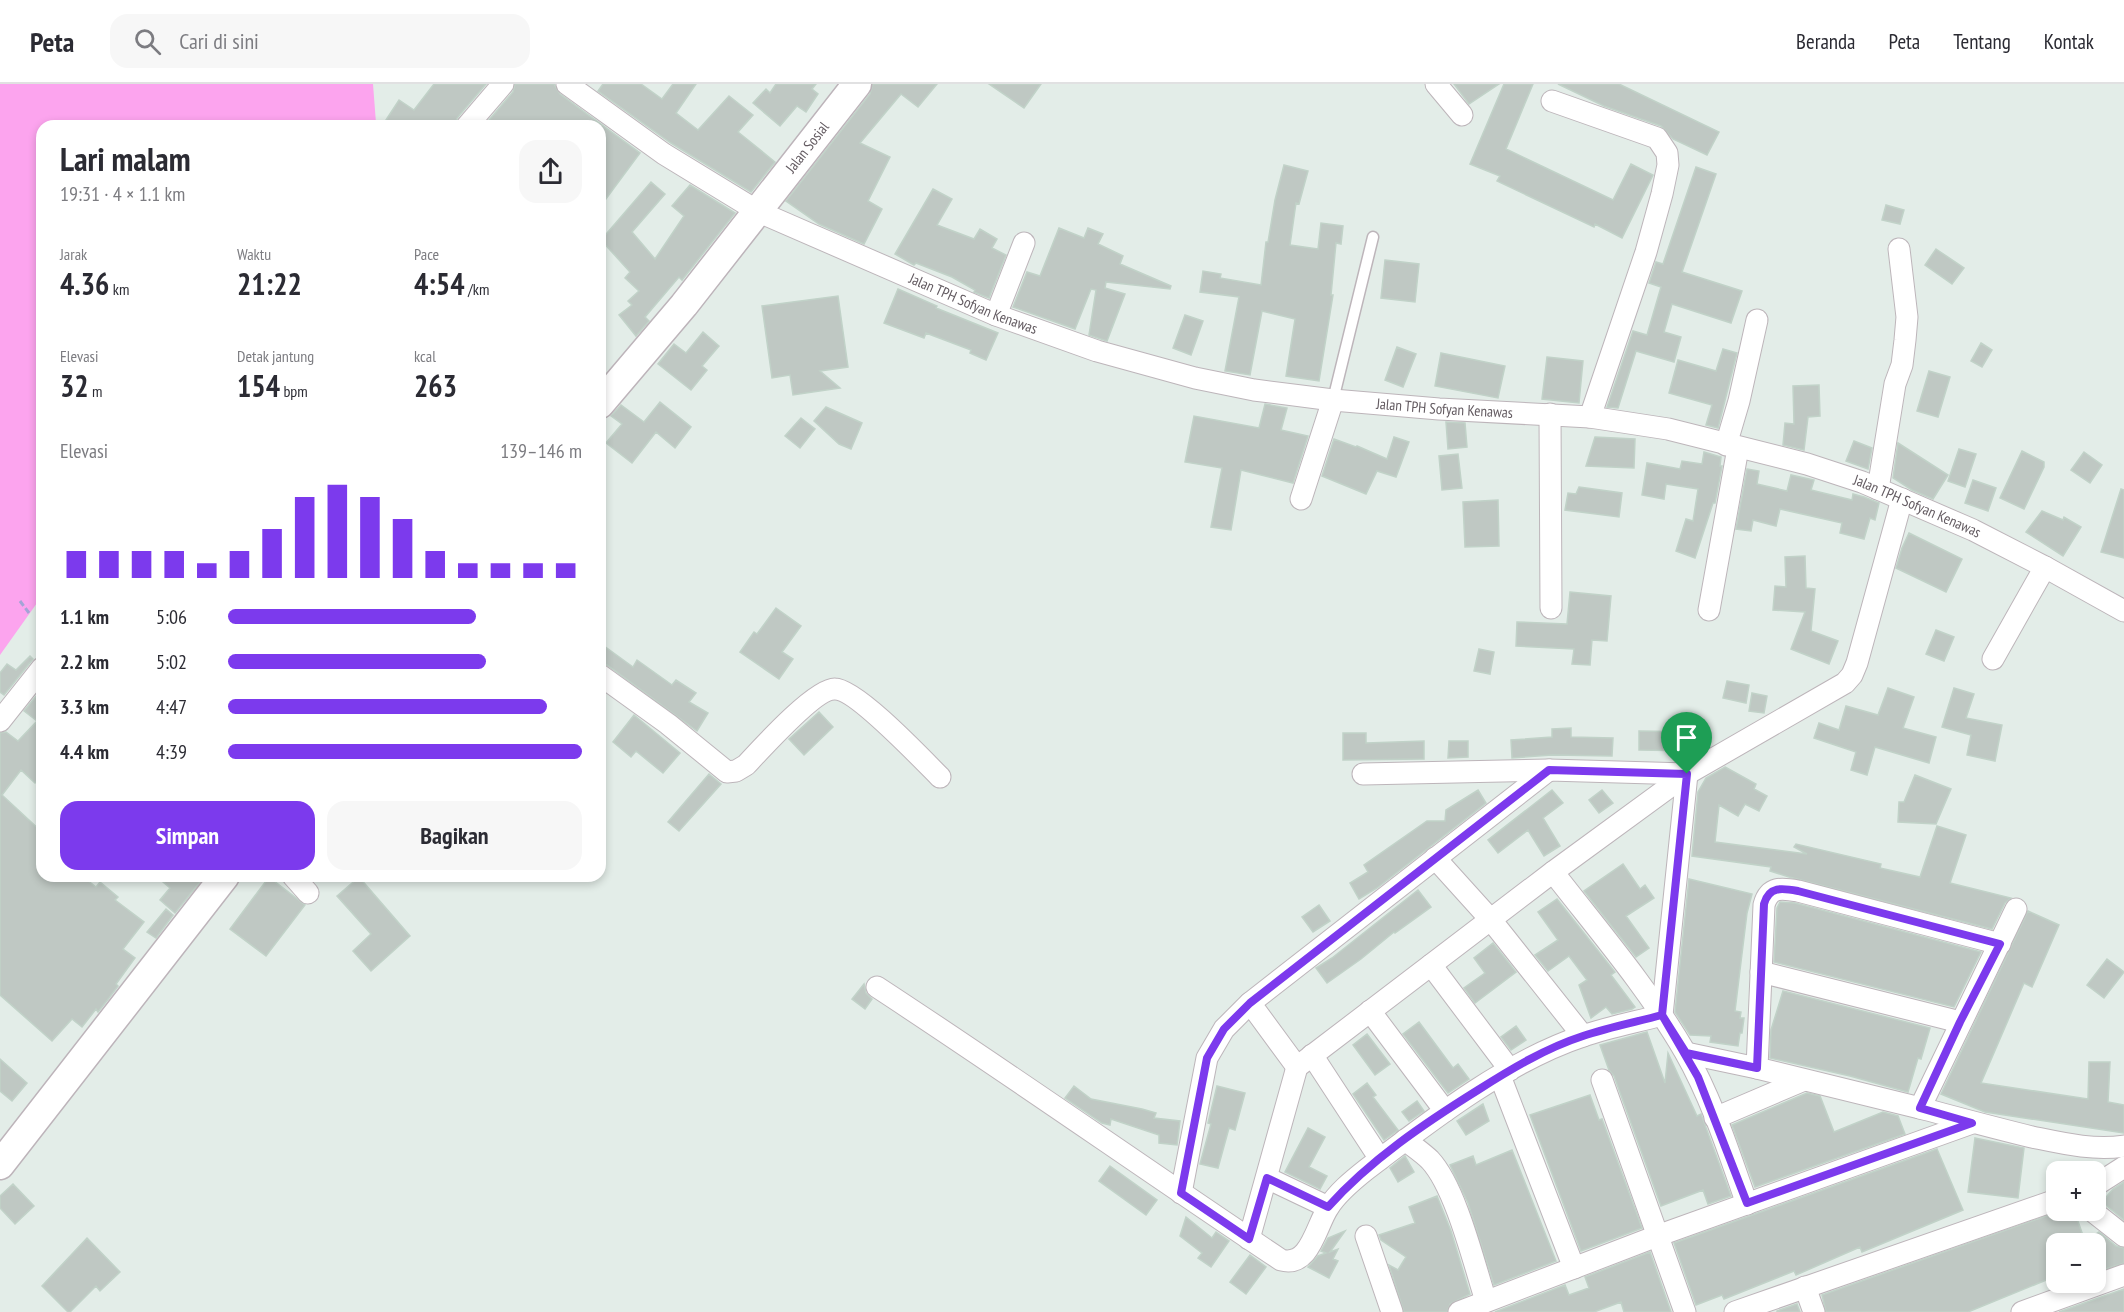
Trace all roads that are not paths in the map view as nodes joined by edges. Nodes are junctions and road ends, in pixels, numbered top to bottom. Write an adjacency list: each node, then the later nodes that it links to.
1 (503, 84): 7 (street)
2 (567, 84): 8 (street, Jalan TPH Sofyan Kenawas)
3 (857, 84): 8 (street, Jalan Sosial)
4 (1436, 84): 6 (street)
5 (1552, 102): 17 (street)
6 (1462, 115)
7 (472, 120)
8 (759, 213): 12 (street, Jalan TPH Sofyan Kenawas); 14 (street, Jalan Sosial)
9 (1373, 237): 15 (lane)
10 (1024, 243): 12 (street)
11 (1899, 249): 19 (street)
12 (996, 315): 15 (street, Jalan TPH Sofyan Kenawas)
13 (1757, 321): 18 (street)
14 (606, 397)
15 (1333, 400): 16 (street, Jalan TPH Sofyan Kenawas); 20 (street)
16 (1550, 414): 17 (street, Jalan TPH Sofyan Kenawas); 23 (street)
17 (1590, 417): 18 (street, Jalan TPH Sofyan Kenawas)
18 (1732, 446): 19 (street, Jalan TPH Sofyan Kenawas); 24 (street)
19 (1878, 489): 21 (street, Jalan TPH Sofyan Kenawas)
20 (1301, 499)
21 (1902, 499): 22 (street, Jalan TPH Sofyan Kenawas); 32 (street)
22 (2045, 567): 25 (street, Jalan TPH Sofyan Kenawas); 26 (street)
23 (1551, 608)
24 (1709, 610)
25 (2124, 611)
26 (1993, 659)
27 (36, 676): 29 (street)
28 (606, 679): 33 (street)
29 (0, 721)
30 (1549, 770): 31 (street); 32 (street); 34 (street)
31 (1363, 774)
32 (1687, 774): 35 (street); 47 (street)
33 (940, 777)
34 (1435, 858): 40 (street); 45 (street)
35 (1553, 872): 40 (street); 47 (street)
36 (215, 882): 63 (street)
37 (299, 882): 38 (street)
38 (308, 892)
39 (2016, 909): 41 (street)
40 (1491, 920): 42 (street); 49 (street)
41 (2000, 944): 43 (street); 48 (street)
42 (1431, 965): 46 (street); 53 (street)
43 (1761, 972): 48 (street); 52 (street)
44 (877, 987): 67 (street)
45 (1250, 1003): 51 (street); 67 (street)
46 (1370, 1011): 51 (street); 57 (street)
47 (1662, 1015): 49 (street); 50 (street)
48 (1960, 1022): 56 (street)
49 (1583, 1036): 53 (street)
50 (1686, 1053): 52 (street); 58 (street)
51 (1305, 1061): 62 (street); 65 (street)
52 (1757, 1068): 55 (street)
53 (1505, 1073): 57 (street); 76 (street)
54 (1602, 1080): 73 (street)
55 (1804, 1080): 56 (street); 58 (street)
56 (1920, 1108): 59 (street)
57 (1445, 1110): 60 (street)
58 (1715, 1118): 68 (street)
59 (1972, 1123): 61 (street); 68 (street)
60 (1405, 1140): 62 (street); 79 (street)
61 (2124, 1146)
62 (1380, 1159): 70 (street)
63 (0, 1165)
64 (2124, 1167): 66 (street)
65 (1267, 1178): 70 (street); 75 (street)
66 (2106, 1179)
67 (1181, 1193): 75 (street)
68 (1747, 1203): 73 (street)
69 (2046, 1203): 78 (street)
70 (1328, 1207): 75 (street)
71 (2105, 1221): 74 (street)
72 (1366, 1236): 80 (street)
73 (1658, 1236): 76 (street); 82 (street)
74 (2124, 1236)
75 (1249, 1239)
76 (1574, 1268): 79 (street)
77 (2124, 1275): 85 (street)
78 (1805, 1287): 83 (street); 84 (street)
79 (1486, 1301): 81 (street)
80 (1392, 1312)
81 (1459, 1312)
82 (1685, 1312)
83 (1735, 1312)
84 (1814, 1312)
85 (2022, 1312)

